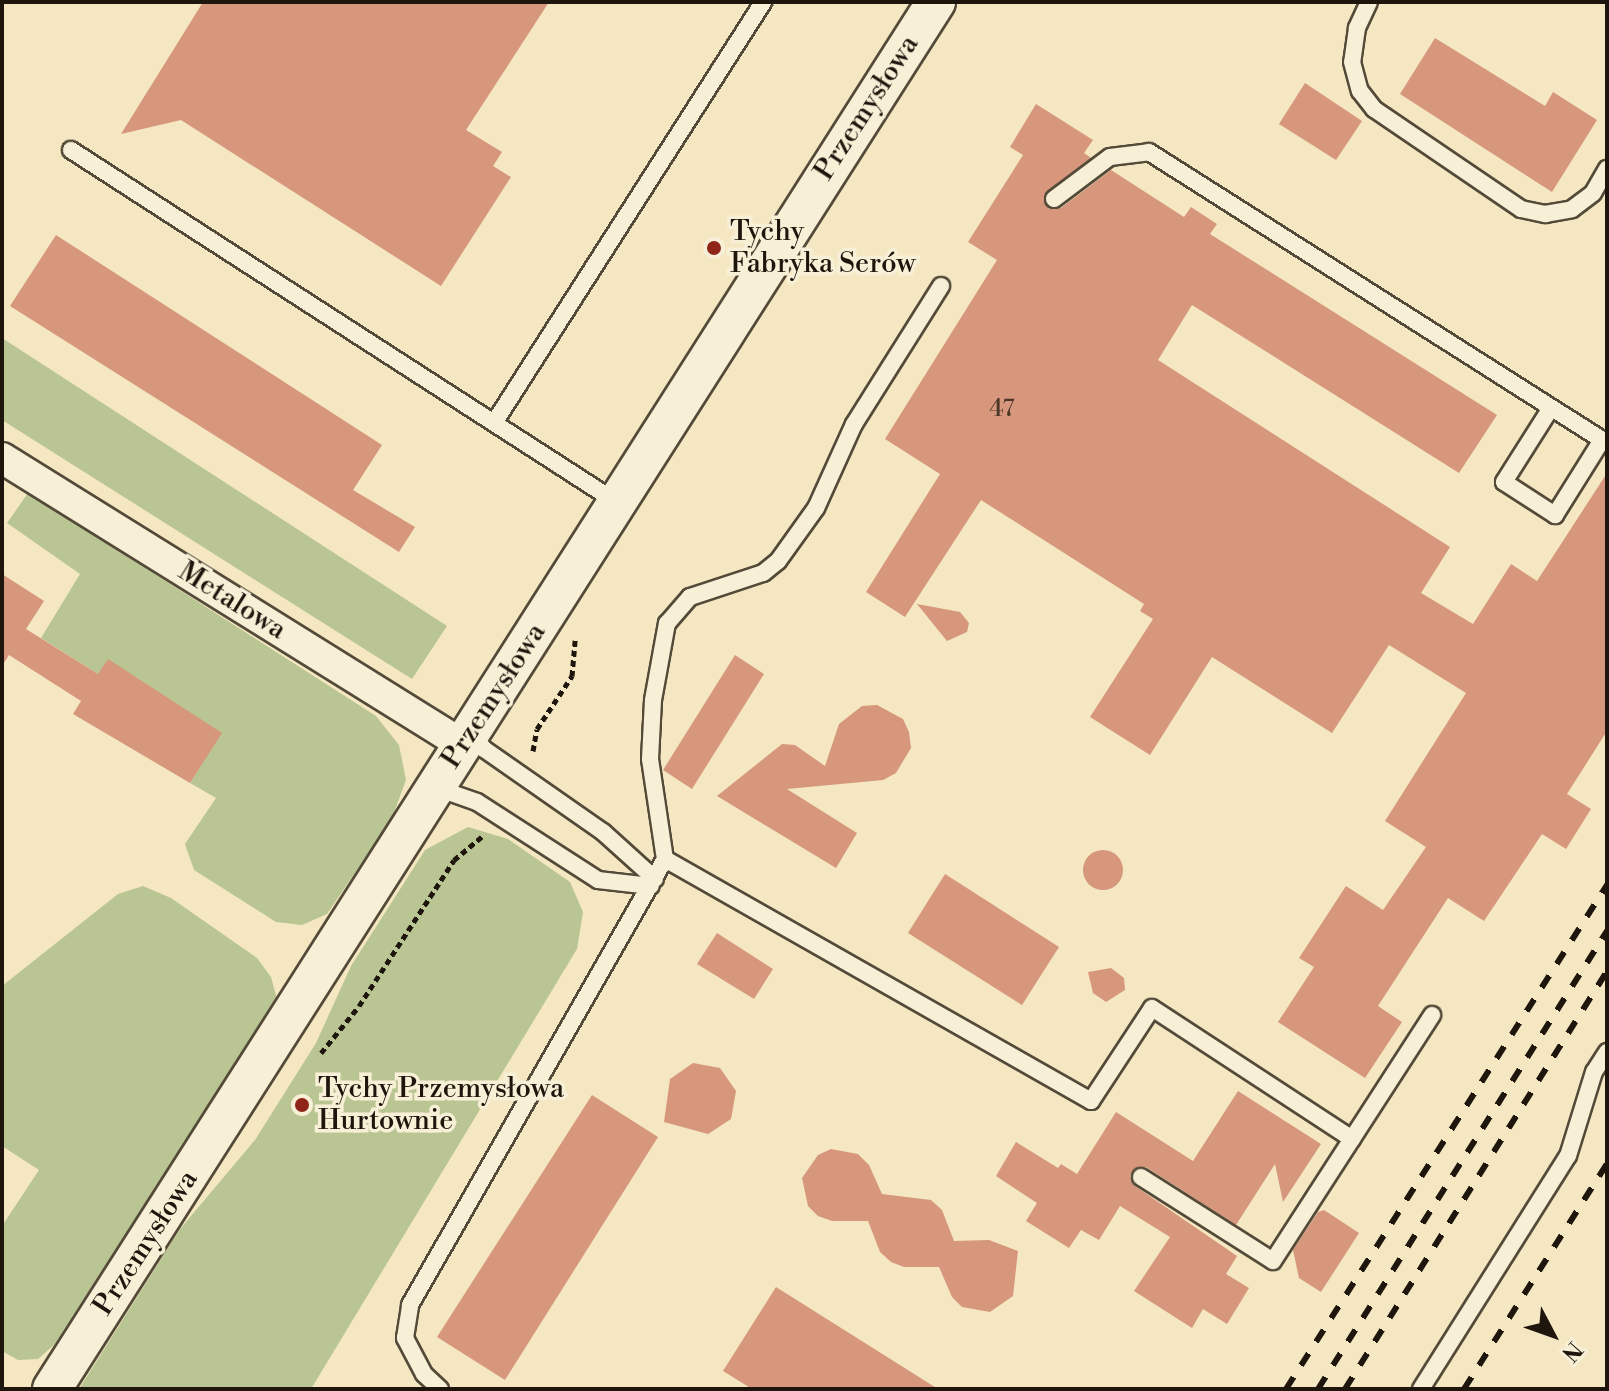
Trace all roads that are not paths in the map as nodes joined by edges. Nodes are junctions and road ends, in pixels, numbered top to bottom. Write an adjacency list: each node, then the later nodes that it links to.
1 (763, 2): 9 (lane)
2 (936, 2): 12 (street, Przemysłowa)
3 (1369, 2): 5 (lane)
4 (71, 150): 9 (lane)
5 (1607, 169)
6 (1054, 199): 8 (lane)
7 (941, 286): 15 (lane)
8 (1549, 411): 10 (lane); 10 (lane)
9 (494, 423): 12 (lane)
10 (1604, 443)
11 (2, 458): 13 (street, Metalowa)
12 (618, 503): 13 (street, Przemysłowa)
13 (467, 739): 14 (street, Przemysłowa); 16 (lane)
14 (436, 787): 16 (lane); 21 (street, Przemysłowa)
15 (665, 859): 16 (lane); 19 (lane)
16 (653, 882): 22 (lane)
17 (1432, 1015): 19 (lane)
18 (1607, 1052): 23 (lane)
19 (1352, 1139): 20 (lane)
20 (1141, 1177)
21 (52, 1389)
22 (440, 1389)
23 (1421, 1389)

